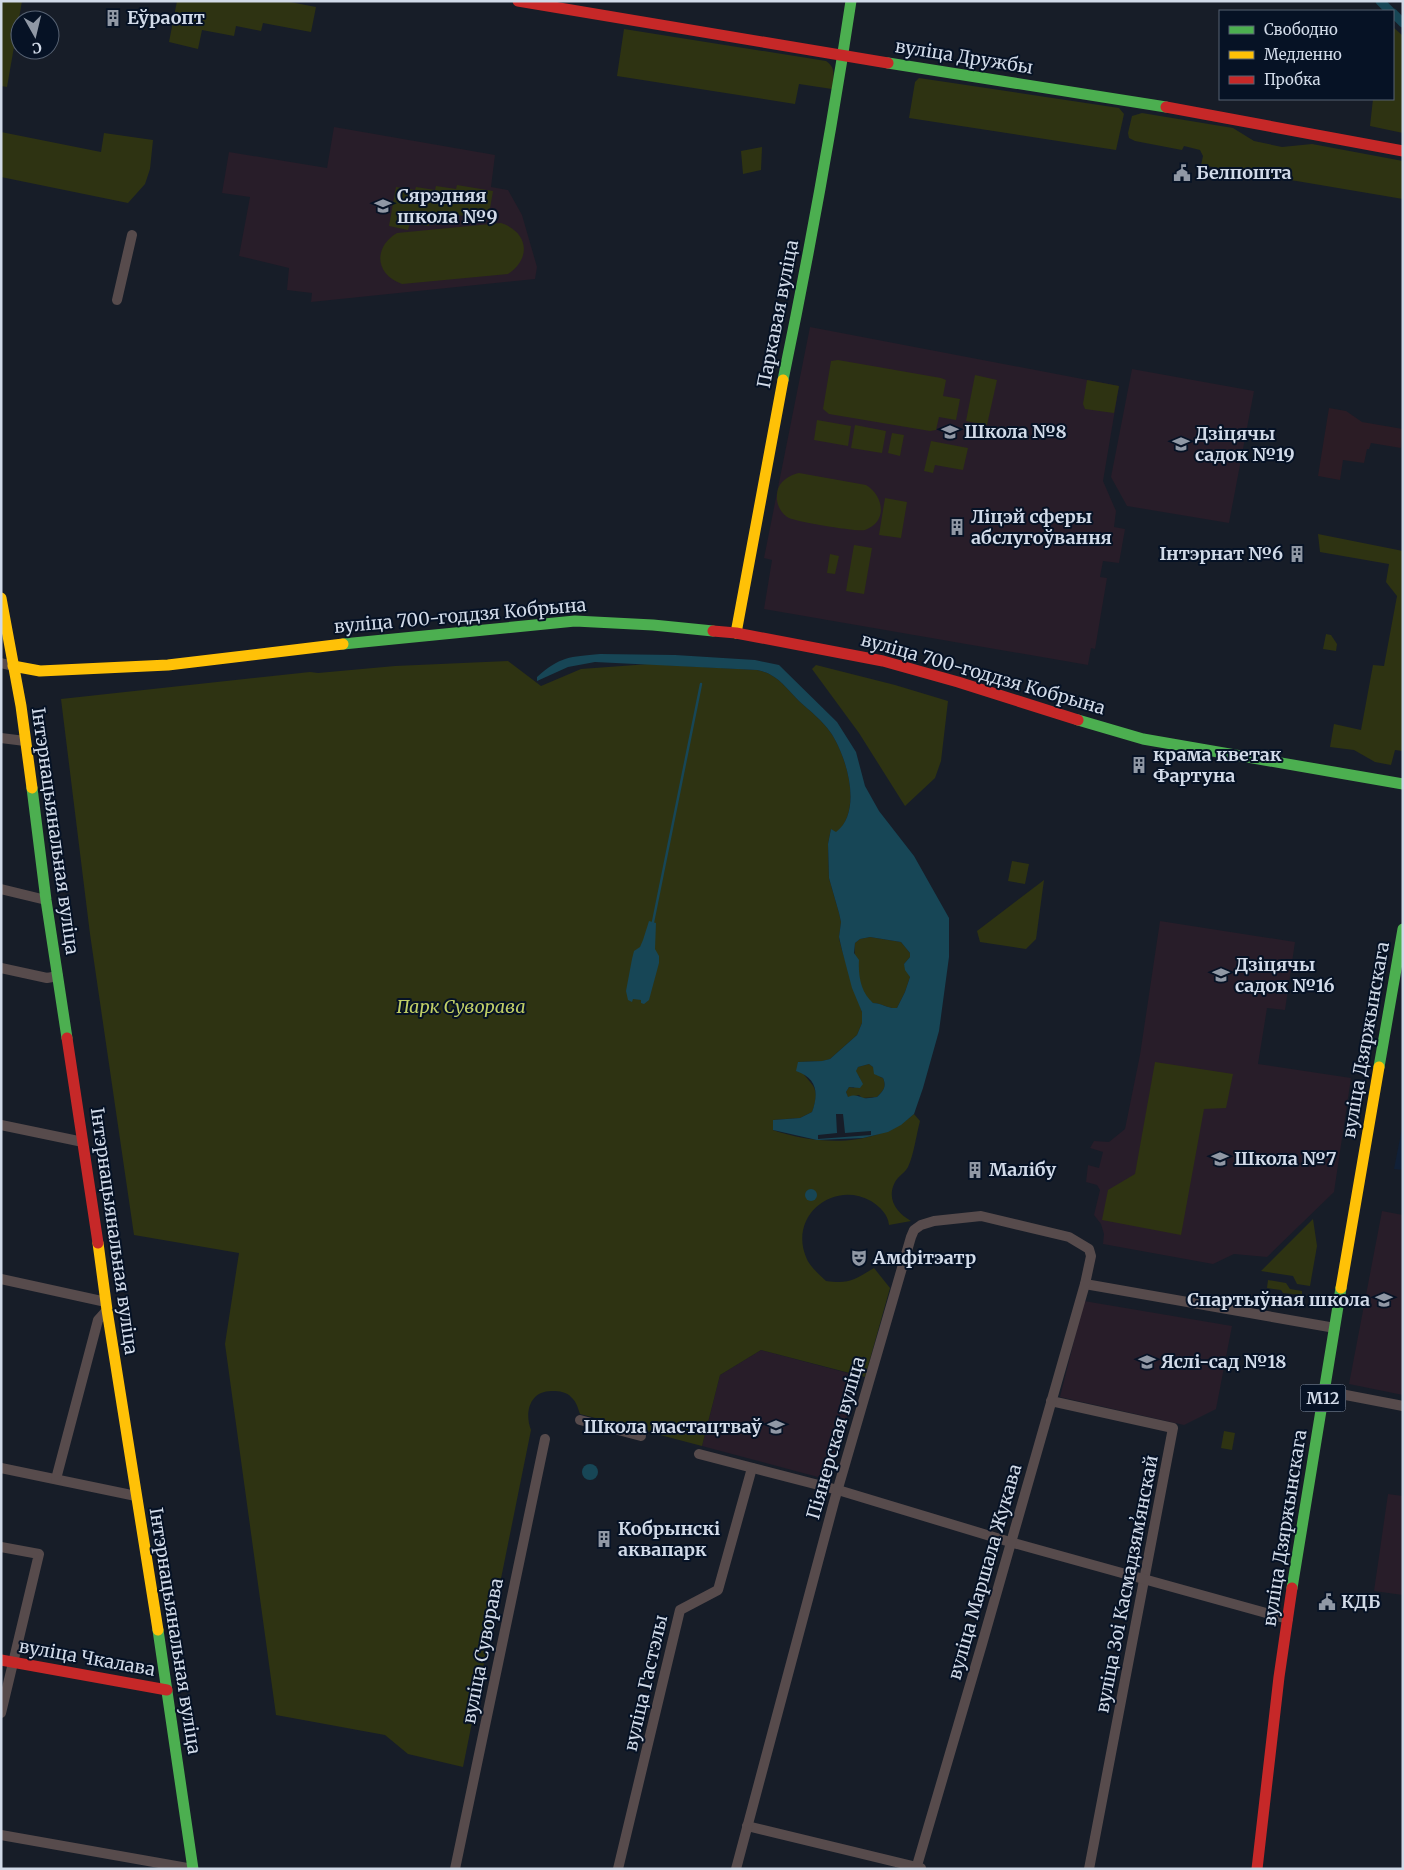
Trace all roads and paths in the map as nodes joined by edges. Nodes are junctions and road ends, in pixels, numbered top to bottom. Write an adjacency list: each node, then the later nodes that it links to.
1 (518, 1): 3 (main road, вуліца Дружбы)
2 (850, 1): 3 (main road, Паркавая вуліца)
3 (843, 55): 4 (main road, вуліца Дружбы); 8 (main road, Паркавая вуліца)
4 (1403, 151)
5 (132, 235): 6 (street)
6 (117, 300)
7 (1, 598): 10 (main road, Інтэрнацыянальная вуліца)
8 (736, 633): 10 (main road, вуліца 700-годдзя Кобрына); 13 (main road, вуліца 700-годдзя Кобрына)
9 (1, 663): 10 (street)
10 (13, 666): 12 (main road, Інтэрнацыянальная вуліца)
11 (1, 738): 12 (street)
12 (25, 741): 15 (main road, Інтэрнацыянальная вуліца)
13 (1403, 784)
14 (1, 889): 15 (street)
15 (46, 900): 18 (main road, Інтэрнацыянальная вуліца)
16 (1403, 928): 24 (main road, вуліца Дзяржынскага / М12)
17 (1, 968): 18 (street)
18 (58, 976): 20 (main road, Інтэрнацыянальная вуліца)
19 (2, 1128): 20 (street)
20 (83, 1142): 23 (main road, Інтэрнацыянальная вуліца)
21 (1, 1279): 23 (street)
22 (1084, 1284): 24 (street); 26 (street, вуліца Маршала Жукава); 35 (street, Піянерская вуліца)
23 (107, 1306): 34 (street); 36 (main road, Інтэрнацыянальная вуліца)
24 (1335, 1328): 25 (main road, вуліца Дзяржынскага / М12)
25 (1325, 1391): 27 (street); 40 (main road, вуліца Дзяржынскага / М12)
26 (1050, 1401): 37 (street, вуліца Маршала Жукава); 39 (street, вуліца Зоі Касмадзямʼянскай)
27 (1403, 1406)
28 (580, 1420): 29 (street)
29 (642, 1436)
30 (544, 1439): 49 (street, вуліца Суворава)
31 (699, 1454): 33 (street)
32 (1, 1468): 34 (street)
33 (752, 1468): 35 (street); 50 (street, вуліца Гастэлы)
34 (56, 1479): 36 (street)
35 (838, 1490): 37 (street); 45 (street, Піянерская вуліца)
36 (136, 1496): 43 (main road, Інтэрнацыянальная вуліца)
37 (1010, 1542): 39 (street); 47 (street, вуліца Маршала Жукава)
38 (1, 1547): 42 (street)
39 (1145, 1579): 40 (street); 52 (street, вуліца Зоі Касмадзямʼянскай)
40 (1288, 1619): 53 (main road, вуліца Дзяржынскага / М12)
41 (1, 1660): 42 (main road, вуліца Чкалава)
42 (13, 1662): 43 (main road, вуліца Чкалава); 44 (street)
43 (167, 1690): 48 (main road, Інтэрнацыянальная вуліца)
44 (1, 1713)
45 (747, 1826): 47 (street); 51 (street, Піянерская вуліца)
46 (1, 1835): 48 (street)
47 (918, 1868)
48 (193, 1869)
49 (455, 1869)
50 (618, 1869)
51 (736, 1869)
52 (1089, 1869)
53 (1257, 1869)

